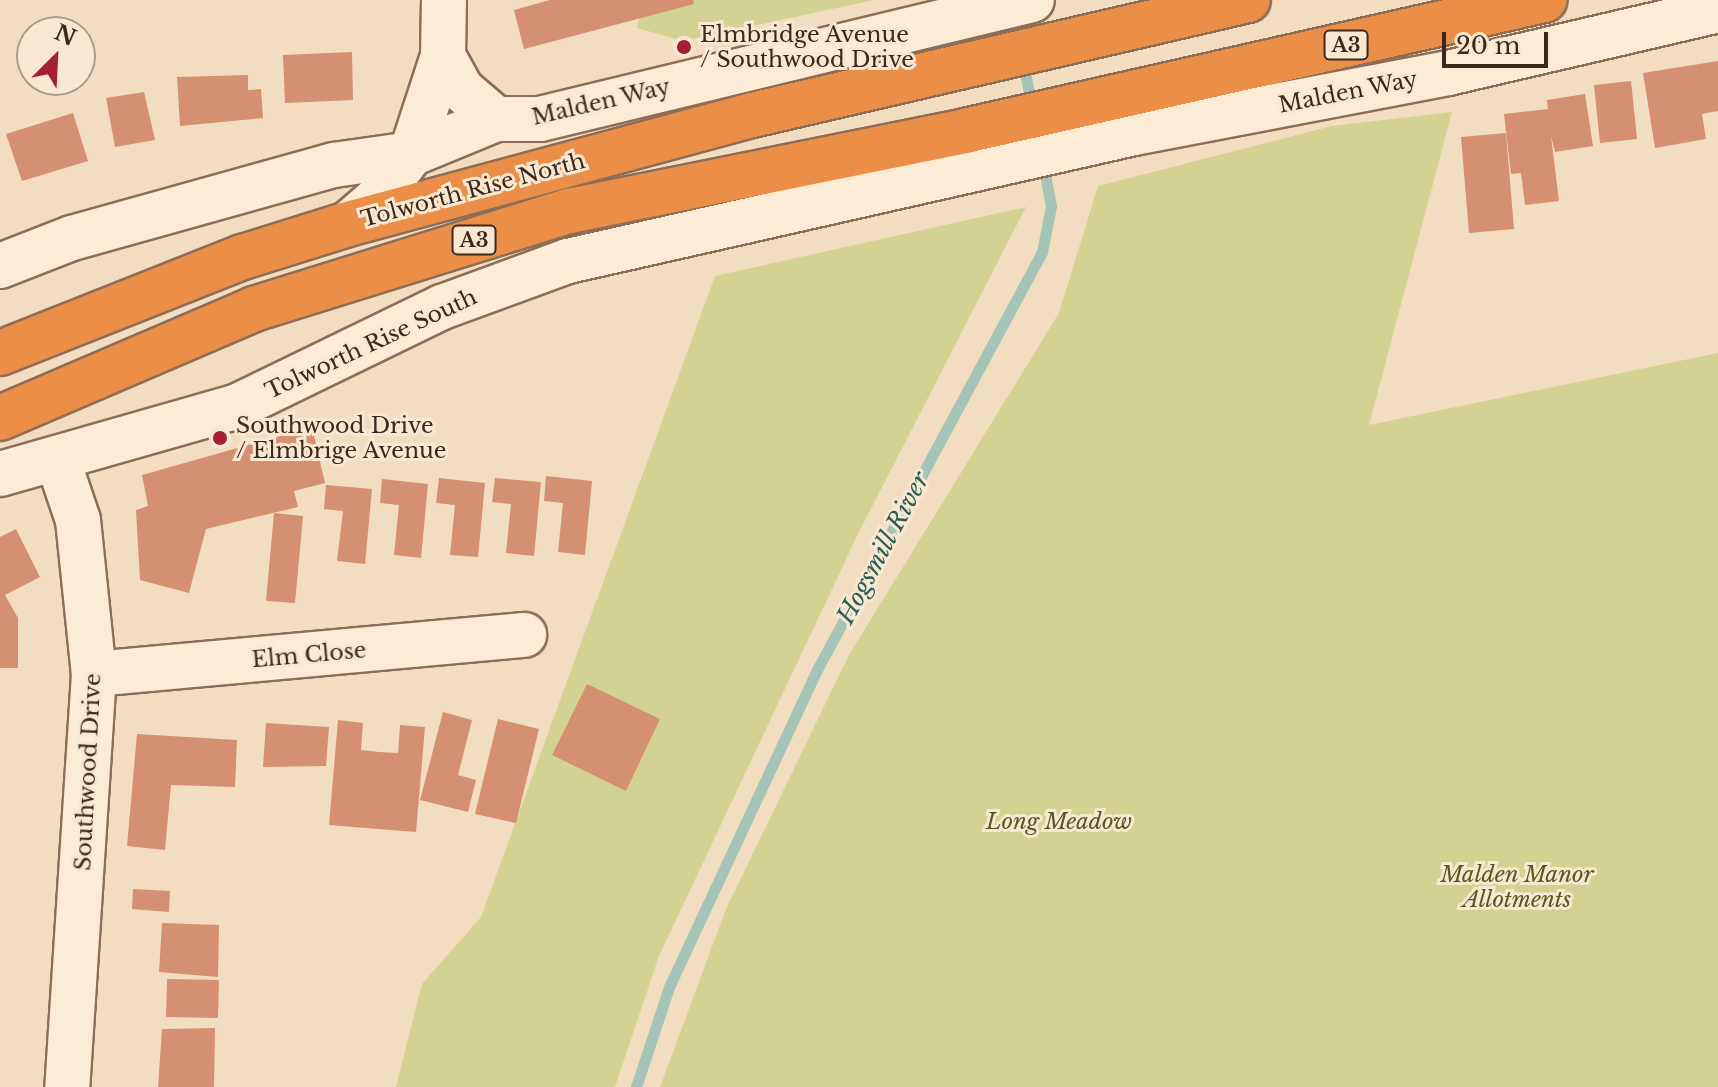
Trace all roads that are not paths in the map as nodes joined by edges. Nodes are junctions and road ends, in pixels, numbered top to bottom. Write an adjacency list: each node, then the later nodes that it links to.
1 (444, 0): 6 (street)
2 (1032, 0): 7 (street, Malden Way)
3 (1248, 0): 10 (highway, Tolworth Rise North / A3)
4 (1544, 0): 8 (highway, Malden Way / A3)
5 (1718, 10): 8 (street, Malden Way)
6 (443, 56): 7 (street); 9 (street)
7 (496, 119): 9 (street, Malden Way)
8 (973, 148): 13 (highway, A3); 14 (street, Tolworth Rise South)
9 (411, 154): 10 (street); 11 (street)
10 (348, 224): 12 (highway, Tolworth Rise North / A3)
11 (0, 266)
12 (0, 353)
13 (0, 418)
14 (58, 461): 15 (street, Tolworth Rise South); 17 (street, Southwood Drive)
15 (0, 474)
16 (524, 635): 17 (street, Elm Close)
17 (94, 674): 18 (street, Southwood Drive)
18 (67, 1087)

